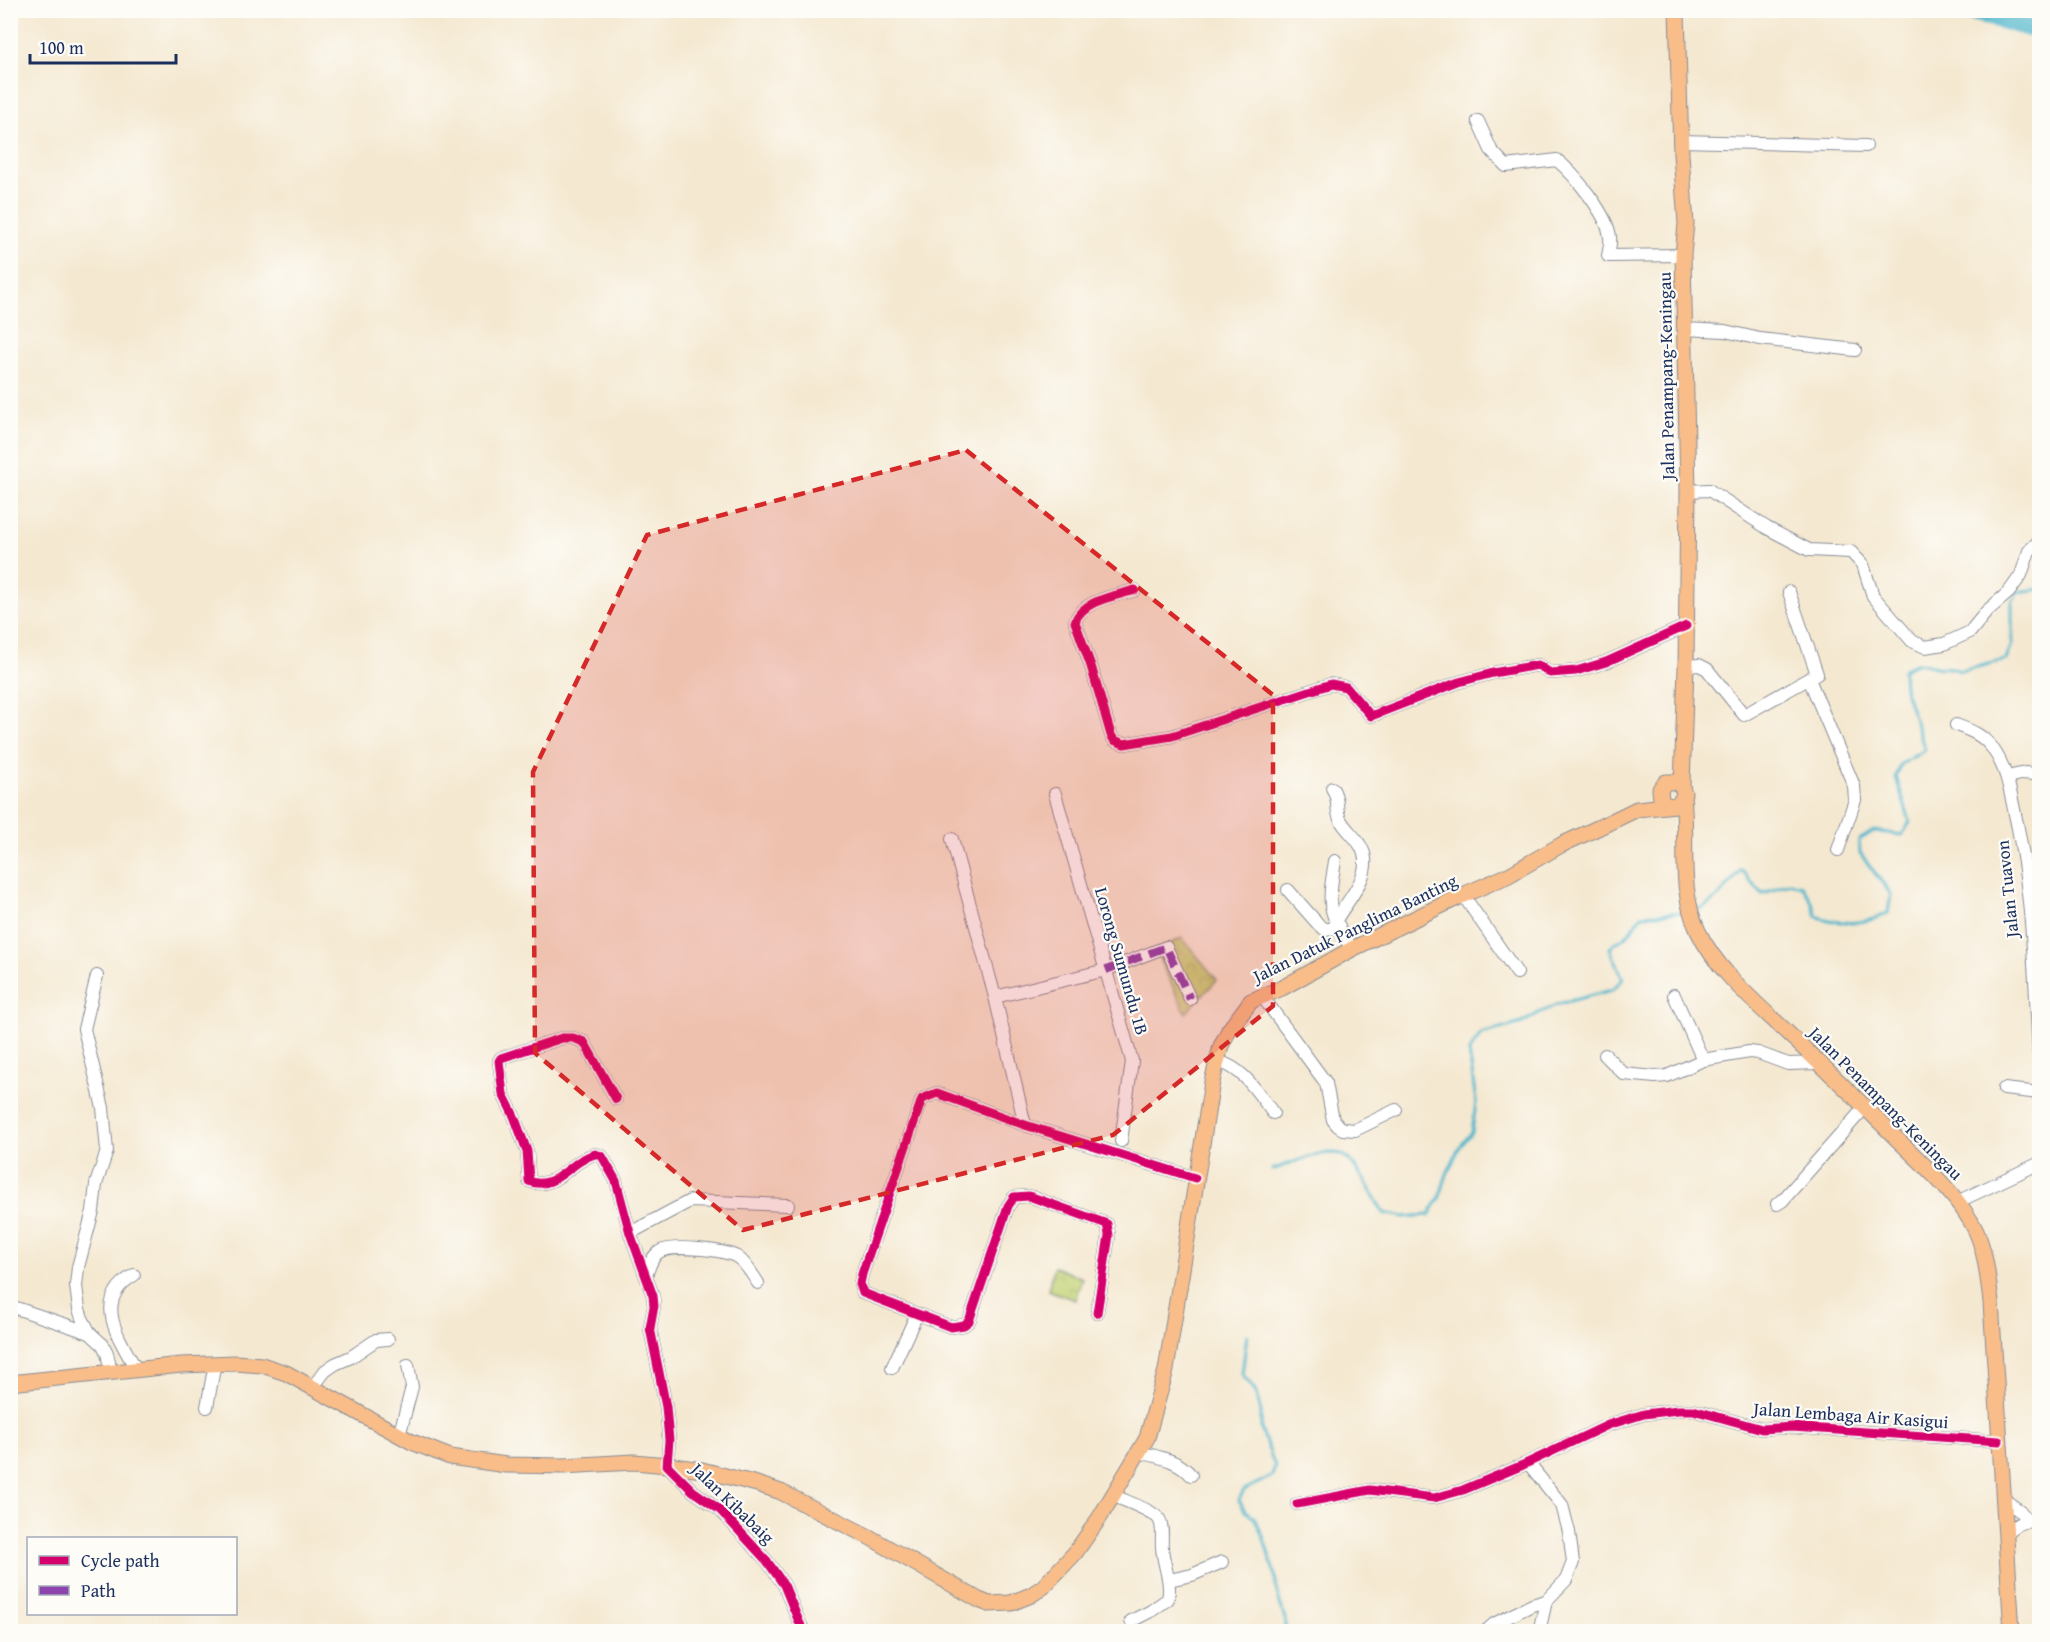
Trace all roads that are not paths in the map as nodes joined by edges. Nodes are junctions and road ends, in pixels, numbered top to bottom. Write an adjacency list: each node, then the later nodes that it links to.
1 (1677, 10): 3 (main road, Jalan Penampang-Keningau)
2 (1478, 121): 5 (street)
3 (1681, 141): 4 (street); 5 (main road, Jalan Penampang-Keningau)
4 (1866, 146)
5 (1683, 255): 6 (main road, Jalan Penampang-Keningau)
6 (1684, 329): 7 (street); 8 (main road, Jalan Penampang-Keningau)
7 (1855, 350)
8 (1688, 491): 9 (street); 12 (main road, Jalan Penampang-Keningau)
9 (2040, 540)
10 (1136, 590): 12 (street)
11 (1790, 592): 14 (street)
12 (1686, 626): 13 (main road, Jalan Penampang-Keningau)
13 (1686, 666): 14 (street); 16 (main road, Jalan Penampang-Keningau)
14 (1809, 679): 25 (street)
15 (1956, 725): 18 (street, Jalan Tuavon)
16 (1684, 742): 19 (main road, Jalan Penampang-Keningau); 22 (main road, Jalan Penampang-Keningau)
17 (2040, 775): 18 (street)
18 (2007, 777): 27 (street, Jalan Tuavon)
19 (1663, 786): 22 (main road); 22 (main road); 23 (main road, Jalan Datuk Panglima Banting)
20 (1332, 788): 30 (street)
21 (1055, 794): 32 (street, Lorong Sumundu 1B)
22 (1676, 799): 23 (main road, Jalan Datuk Panglima Banting); 42 (main road, Jalan Penampang-Keningau)
23 (1637, 809): 29 (main road, Jalan Datuk Panglima Banting)
24 (952, 839): 37 (street)
25 (1838, 850)
26 (1335, 861): 30 (street)
27 (2034, 889): 43 (street, Jalan Tuavon)
28 (1288, 890): 30 (street)
29 (1463, 895): 31 (main road, Jalan Datuk Panglima Banting); 33 (street)
30 (1337, 923): 31 (street)
31 (1352, 950): 36 (main road, Jalan Datuk Panglima Banting)
32 (1106, 970): 37 (street); 38 (street); 51 (street, Lorong Sumundu 1B)
33 (1516, 973)
34 (97, 976): 64 (street)
35 (1674, 994): 40 (street)
36 (1262, 996): 41 (main road, Jalan Datuk Panglima Banting); 48 (street)
37 (995, 997): 50 (street)
38 (1190, 999)
39 (1605, 1055): 40 (street)
40 (1703, 1060): 42 (street)
41 (1217, 1061): 49 (street); 53 (main road, Jalan Datuk Panglima Banting)
42 (1819, 1063): 47 (main road, Jalan Penampang-Keningau)
43 (2040, 1075)
44 (2004, 1089): 45 (street)
45 (2040, 1093)
46 (616, 1099): 57 (street)
47 (1865, 1107): 54 (main road, Jalan Penampang-Keningau); 55 (street)
48 (1396, 1110)
49 (1273, 1113)
50 (1025, 1125): 53 (street); 63 (street)
51 (1121, 1140)
52 (2040, 1163): 54 (street)
53 (1195, 1178): 76 (main road, Jalan Datuk Panglima Banting)
54 (1957, 1202): 75 (main road, Jalan Penampang-Keningau)
55 (1777, 1204)
56 (788, 1205): 57 (street)
57 (630, 1233): 59 (street)
58 (134, 1275): 69 (street)
59 (646, 1276): 60 (street); 78 (street)
60 (758, 1282)
61 (10, 1306): 64 (street)
62 (1097, 1313): 63 (street)
63 (917, 1314): 68 (street)
64 (90, 1333): 70 (street)
65 (388, 1339): 72 (street)
66 (215, 1363): 69 (main road, Jalan Datuk Panglima Banting); 72 (main road, Jalan Datuk Panglima Banting); 73 (street)
67 (408, 1365): 74 (street)
68 (892, 1368)
69 (136, 1369): 70 (main road, Jalan Datuk Panglima Banting)
70 (111, 1372): 71 (main road, Jalan Datuk Panglima Banting)
71 (10, 1383)
72 (312, 1388): 74 (main road, Jalan Datuk Panglima Banting)
73 (207, 1407)
74 (399, 1436): 78 (main road, Jalan Datuk Panglima Banting)
75 (1999, 1441): 77 (street, Jalan Lembaga Air Kasigui); 81 (main road, Jalan Penampang-Keningau)
76 (1139, 1452): 79 (street); 80 (main road, Jalan Datuk Panglima Banting)
77 (1530, 1461): 82 (street, Jalan Lembaga Air Kasigui); 87 (street)
78 (667, 1465): 80 (main road, Jalan Datuk Panglima Banting); 89 (street, Jalan Kibabaig)
79 (1191, 1475)
80 (1113, 1495): 86 (street)
81 (2003, 1499): 83 (street); 84 (main road, Jalan Penampang-Keningau)
82 (1297, 1504)
83 (2033, 1521): 84 (street)
84 (2006, 1534): 92 (main road, Jalan Penampang-Keningau)
85 (1222, 1562): 86 (street)
86 (1169, 1580): 88 (street)
87 (1546, 1601): 90 (street); 91 (street)
88 (1131, 1621)
89 (805, 1632)
90 (1485, 1632)
91 (1539, 1632)
92 (2012, 1632)

